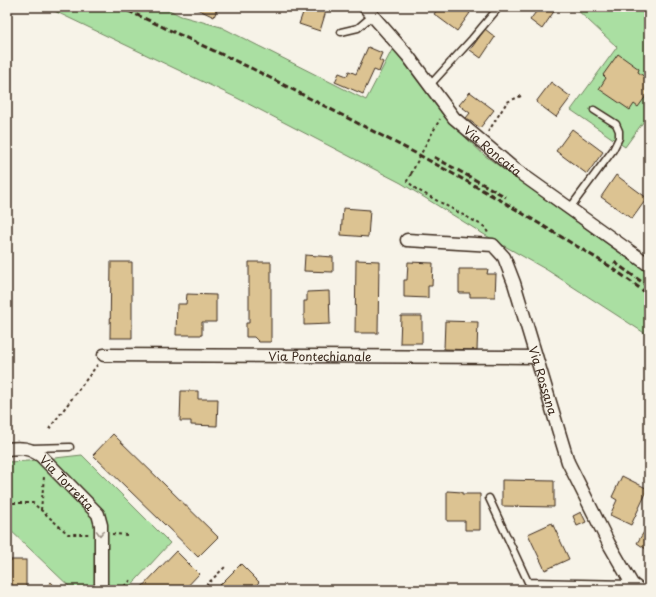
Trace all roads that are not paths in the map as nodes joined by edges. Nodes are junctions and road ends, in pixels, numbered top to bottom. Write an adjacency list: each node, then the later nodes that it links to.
1 (499, 7): 4 (lane)
2 (369, 11): 3 (lane); 4 (street, Via Roncata)
3 (341, 32)
4 (430, 85): 6 (street, Via Roncata)
5 (594, 110): 6 (lane)
6 (570, 208): 8 (street, Via Roncata)
7 (407, 240): 10 (street, Via Rossana)
8 (649, 265)
9 (104, 355): 10 (street, Via Pontechianale)
10 (536, 357): 15 (street, Via Rossana)
11 (70, 447): 12 (lane)
12 (27, 448): 13 (street, Via Torretta); 16 (street, Via Torretta, one-way to 16)
13 (7, 449)
14 (489, 498): 15 (lane)
15 (636, 587)
16 (101, 590)

